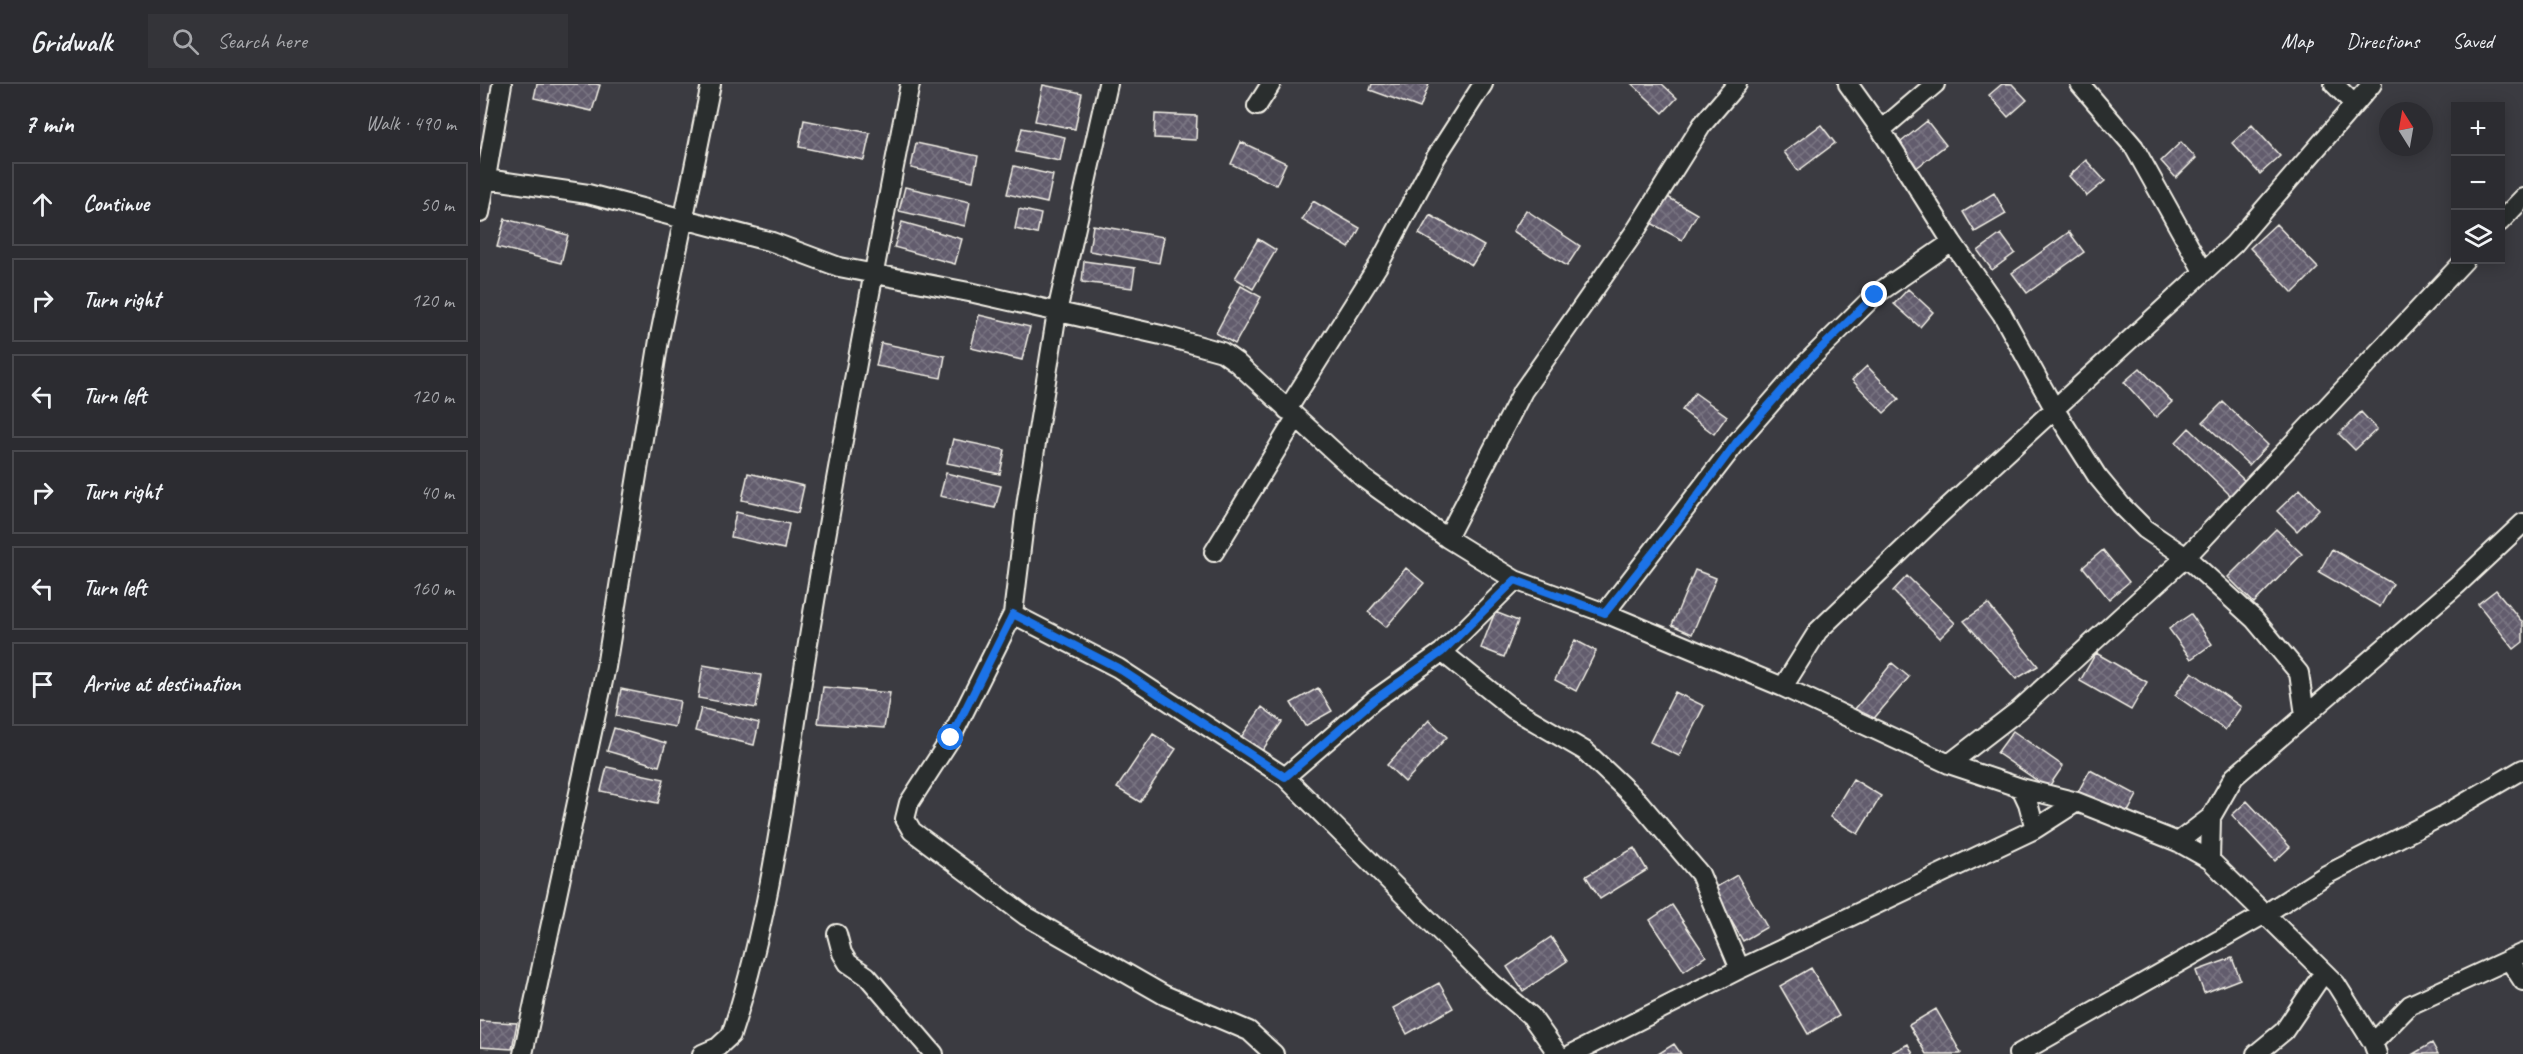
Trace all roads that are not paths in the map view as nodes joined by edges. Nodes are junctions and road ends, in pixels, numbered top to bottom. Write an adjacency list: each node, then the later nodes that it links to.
1 (502, 84): 16 (street)
2 (711, 84): 20 (street)
3 (910, 84): 24 (street)
4 (1108, 84): 25 (street)
5 (1271, 84): 14 (street)
6 (1483, 84): 27 (street)
7 (1737, 84): 29 (street)
8 (1848, 84): 15 (street)
9 (1935, 84): 15 (street)
10 (2080, 84): 23 (street)
11 (2334, 84): 13 (street)
12 (2372, 84): 13 (street)
13 (2354, 104): 23 (street)
14 (1257, 106)
15 (1881, 130): 21 (street)
16 (482, 179): 18 (street); 20 (street)
17 (2523, 198): 19 (street)
18 (480, 213)
19 (2505, 217)
20 (683, 218): 24 (street); 54 (street)
21 (1952, 242): 26 (street); 33 (street)
22 (2461, 264): 31 (street)
23 (2203, 271): 26 (street)
24 (873, 274): 25 (street); 55 (street)
25 (1057, 312): 27 (street); 34 (street)
26 (2055, 410): 31 (street); 36 (street)
27 (1292, 414): 29 (street); 30 (street)
28 (2523, 523): 37 (street)
29 (1447, 538): 32 (street)
30 (1214, 552)
31 (2186, 557): 37 (street); 38 (street)
32 (1515, 580): 33 (street); 35 (street)
33 (1605, 613): 36 (street)
34 (1013, 614): 40 (street); 57 (street)
35 (1442, 652): 40 (street); 50 (street)
36 (1783, 687): 38 (street)
37 (2305, 715): 43 (street)
38 (1949, 764): 41 (street)
39 (2523, 769): 47 (street)
40 (1285, 777): 58 (street)
41 (2021, 788): 42 (street); 44 (street)
42 (2077, 802): 44 (street); 45 (street)
43 (2211, 817): 45 (street); 46 (street)
44 (2035, 829): 50 (street)
45 (2178, 842): 46 (street)
46 (2210, 860): 47 (street)
47 (2265, 914): 51 (street); 60 (street)
48 (837, 934): 56 (street)
49 (2517, 957): 52 (street); 53 (street)
50 (1740, 969): 59 (street)
51 (2324, 972): 53 (street); 61 (street)
52 (2523, 981)
53 (2375, 1048)
54 (523, 1054)
55 (702, 1054)
56 (934, 1054)
57 (1274, 1054)
58 (1558, 1054)
59 (1572, 1054)
60 (2018, 1054)
61 (2256, 1054)

